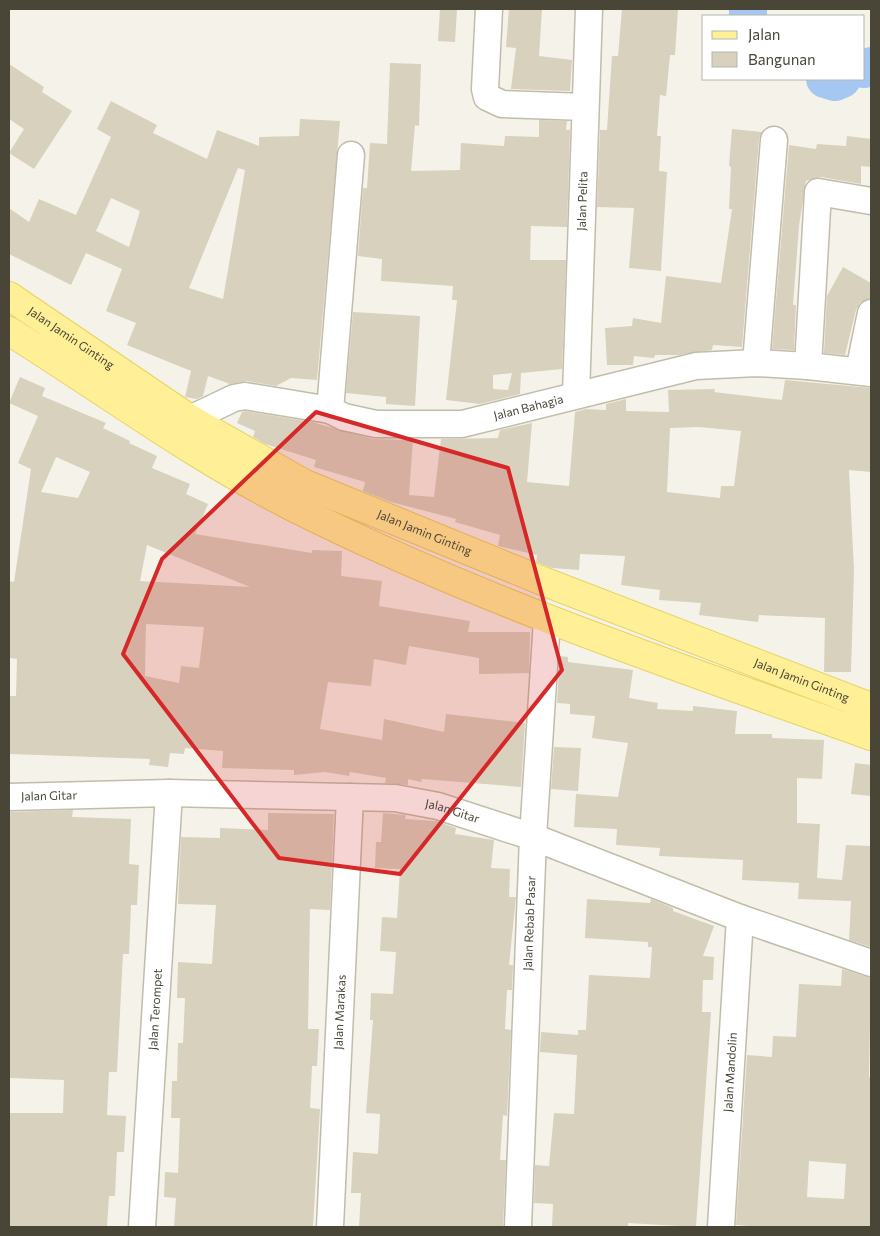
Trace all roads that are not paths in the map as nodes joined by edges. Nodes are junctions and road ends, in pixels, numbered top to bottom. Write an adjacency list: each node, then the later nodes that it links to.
1 (490, 9): 3 (street)
2 (588, 9): 3 (street, Jalan Pelita)
3 (585, 107): 13 (street, Jalan Pelita)
4 (774, 140): 10 (street)
5 (351, 155): 14 (street)
6 (871, 201): 11 (street)
7 (10, 299): 15 (main road, Jalan Jamin Ginting)
8 (871, 313): 12 (street)
9 (9, 331): 16 (main road)
10 (756, 363): 11 (street, Jalan Bahagia); 13 (street, Jalan Bahagia)
11 (808, 366): 12 (street, Jalan Bahagia)
12 (865, 372)
13 (576, 395): 14 (street, Jalan Bahagia)
14 (330, 410): 15 (street, Jalan Bahagia)
15 (190, 418): 17 (main road, Jalan Jamin Ginting)
16 (547, 620): 18 (main road); 22 (street, Jalan Rebab Pasar)
17 (871, 707)
18 (871, 736)
19 (169, 793): 20 (street, Jalan Gitar); 21 (street, Jalan Gitar); 25 (street, Jalan Terompet)
20 (9, 797)
21 (350, 797): 22 (street, Jalan Gitar); 26 (street, Jalan Marakas)
22 (532, 838): 23 (street, Jalan Gitar); 27 (street, Jalan Rebab Pasar)
23 (740, 918): 24 (street, Jalan Gitar); 28 (street, Jalan Mandolin)
24 (871, 963)
25 (142, 1227)
26 (330, 1227)
27 (518, 1227)
28 (722, 1227)

